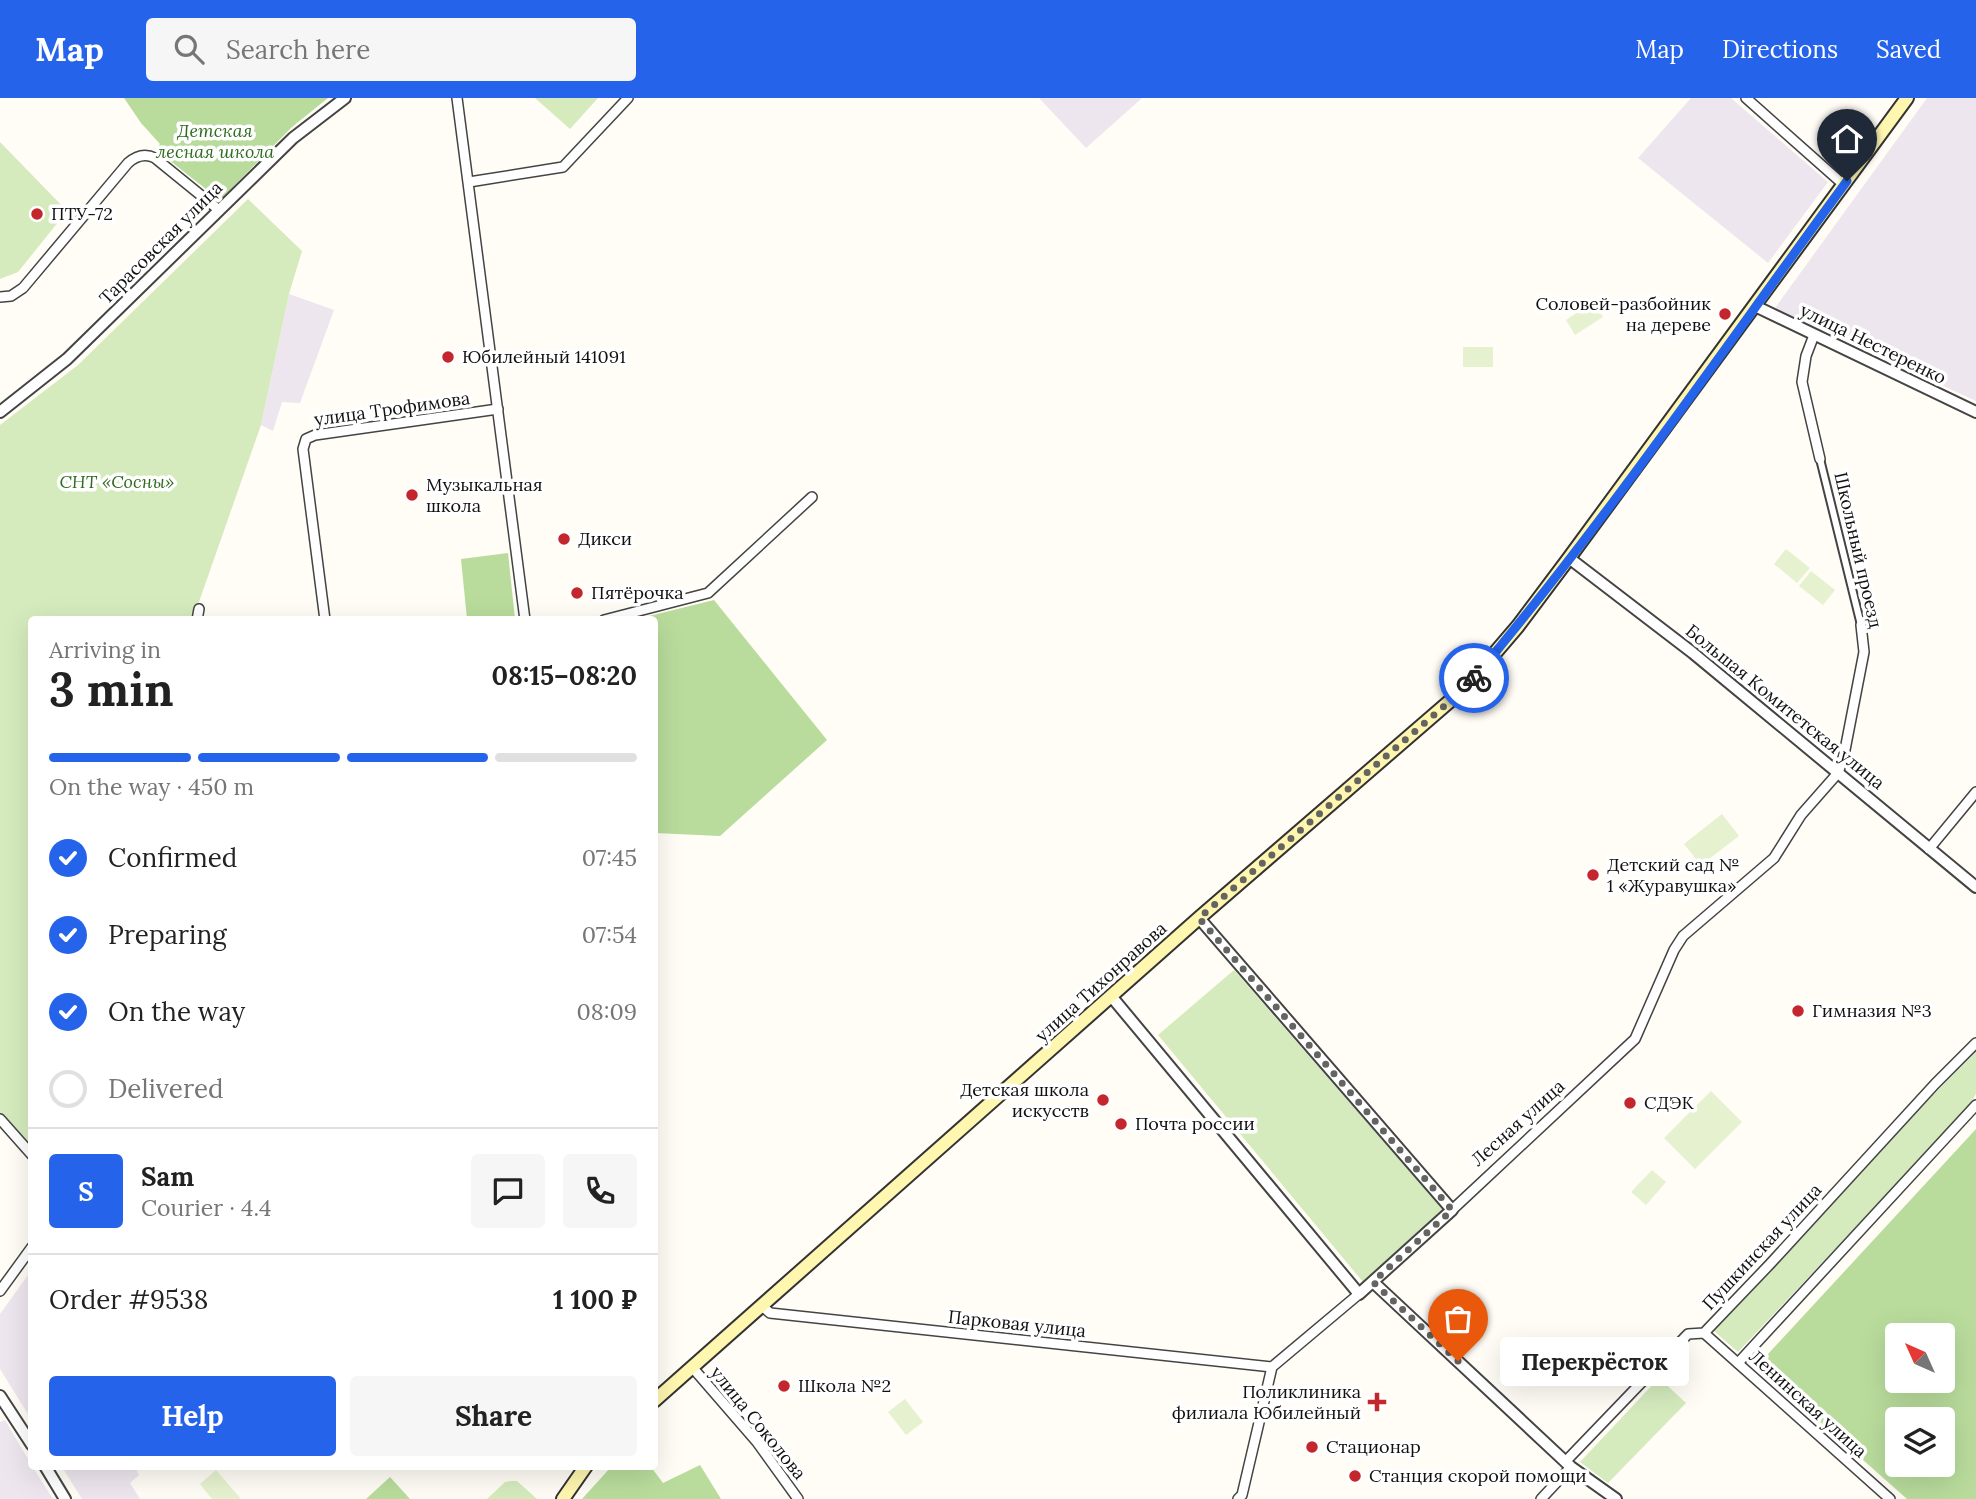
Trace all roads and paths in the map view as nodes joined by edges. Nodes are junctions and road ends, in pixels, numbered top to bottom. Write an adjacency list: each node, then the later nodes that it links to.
1 (345, 98): 8 (street, Тарасовская улица)
2 (457, 98): 6 (street)
3 (628, 98): 6 (street)
4 (1746, 98): 7 (street)
5 (1907, 98): 7 (main road, улица Тихонравова)
6 (469, 182): 12 (street)
7 (1844, 185): 10 (main road, улица Тихонравова)
8 (219, 209): 9 (street); 13 (street, Тарасовская улица)
9 (0, 298)
10 (1755, 306): 11 (street, улица Нестеренко); 17 (main road, улица Тихонравова)
11 (1814, 335): 14 (street, улица Нестеренко); 15 (street, Школьный проезд)
12 (498, 409): 20 (street, улица Трофимова); 21 (street)
13 (0, 412)
14 (1976, 412)
15 (1820, 459): 23 (street, Школьный проезд)
16 (812, 497): 22 (street)
17 (1569, 558): 24 (street, Большая Комитетская улица); 28 (main road, улица Тихонравова)
18 (199, 609): 19 (street)
19 (198, 616)
20 (324, 616)
21 (524, 616)
22 (620, 616)
23 (1861, 625): 24 (street, Школьный проезд)
24 (1838, 773): 26 (street, Большая Комитетская улица); 34 (street, Лесная улица)
25 (1976, 792): 26 (street)
26 (1929, 849): 27 (street, Большая Комитетская улица)
27 (1976, 887)
28 (1199, 918): 29 (main road, улица Тихонравова); 34 (street)
29 (1111, 996): 38 (street); 39 (main road, улица Тихонравова)
30 (1976, 1043): 40 (street, Пушкинская улица)
31 (1975, 1108): 41 (street)
32 (0, 1119): 33 (street)
33 (28, 1150)
34 (1452, 1210): 36 (street, Лесная улица)
35 (28, 1252): 37 (street)
36 (1373, 1282): 38 (street, Лесная улица); 47 (street)
37 (0, 1291)
38 (1359, 1294): 43 (street, Лесная улица)
39 (762, 1306): 42 (main road, улица Тихонравова); 43 (street, Парковая улица)
40 (1704, 1333): 41 (street, Ленинская улица); 47 (street, Пушкинская улица)
41 (1738, 1363): 56 (street, Ленинская улица)
42 (692, 1367): 45 (main road, улица Тихонравова); 52 (street, улица Соколова)
43 (1272, 1367): 53 (street)
44 (0, 1396): 46 (street)
45 (658, 1397)
46 (28, 1440)
47 (1568, 1464): 54 (street, Пушкинская улица); 55 (street)
48 (47, 1470): 50 (street)
49 (583, 1470): 51 (main road)
50 (65, 1499)
51 (563, 1499)
52 (798, 1499)
53 (1238, 1499)
54 (1541, 1499)
55 (1616, 1499)
56 (1890, 1499)

